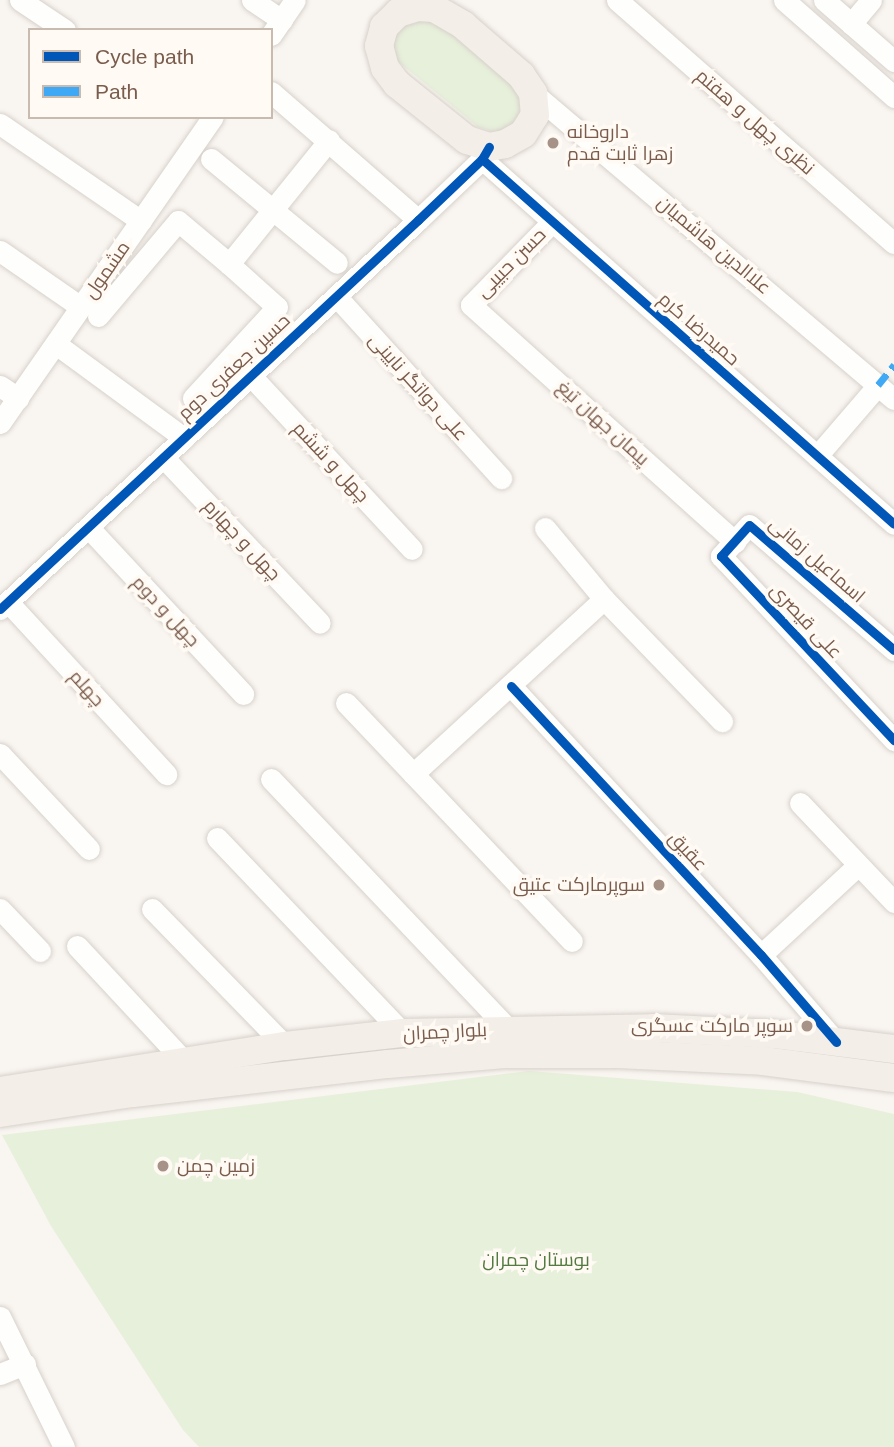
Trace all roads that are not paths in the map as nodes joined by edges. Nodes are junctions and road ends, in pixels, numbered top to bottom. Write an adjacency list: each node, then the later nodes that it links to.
1 (20, 0): 11 (street)
2 (252, 0): 10 (street)
3 (295, 0): 10 (street)
4 (617, 0): 25 (street, نظری چهل و هفتم)
5 (783, 0): 15 (street)
6 (824, 0): 9 (street)
7 (871, 0): 9 (street)
8 (416, 3): 13 (main road); 19 (main road)
9 (851, 24): 12 (street)
10 (276, 27)
11 (62, 28)
12 (894, 61)
13 (533, 93): 19 (main road); 35 (street, علاالدین هاشمیان)
14 (273, 94): 18 (street)
15 (894, 97)
16 (205, 120): 23 (street, مشمول)
17 (0, 124): 23 (street)
18 (329, 140): 21 (street); 22 (street)
19 (486, 153): 22 (street, حسین جعفری دوم); 24 (street, حمیدرضا کرم)
20 (211, 159): 21 (street)
21 (274, 209): 27 (street); 28 (street)
22 (418, 220): 29 (street, حسین جعفری دوم)
23 (141, 221): 31 (street, مشمول)
24 (552, 222): 30 (street, حسن حبیبی); 39 (street, حمیدرضا کرم)
25 (894, 243)
26 (0, 251): 31 (street)
27 (337, 263)
28 (229, 264): 31 (street); 36 (street)
29 (336, 296): 33 (street, حسین جعفری دوم); 41 (street, علی دواتگر نایینی)
30 (471, 304): 45 (street, پیمان جهان تیغ)
31 (90, 311): 32 (street, مشمول)
32 (55, 344): 34 (street, مشمول); 38 (street)
33 (251, 376): 38 (street, حسین جعفری دوم); 46 (street, چهل و ششم)
34 (9, 392): 37 (street, مشمول)
35 (886, 392): 39 (street)
36 (193, 398)
37 (0, 423)
38 (184, 438): 40 (street, حسین جعفری دوم)
39 (817, 456): 42 (street, حمیدرضا کرم)
40 (163, 457): 43 (street, حسین جعفری دوم); 49 (street, چهل و چهارم)
41 (501, 478)
42 (894, 524)
43 (88, 527): 48 (street, حسین جعفری دوم); 52 (street, چهل و دوم)
44 (545, 528): 47 (street)
45 (735, 542): 50 (street, اسماعیل زمانی); 55 (street, علی قیصری)
46 (412, 549)
47 (604, 599): 51 (street); 54 (street)
48 (4, 606): 57 (street, چهلم)
49 (320, 622)
50 (894, 650)
51 (511, 685): 58 (street); 70 (street, عقیق)
52 (243, 694)
53 (346, 703): 58 (street)
54 (722, 721)
55 (894, 740)
56 (0, 754): 62 (street)
57 (166, 774)
58 (412, 774): 67 (street)
59 (271, 779): 71 (street)
60 (800, 803): 63 (street)
61 (217, 838): 72 (street)
62 (89, 849)
63 (857, 866): 64 (street); 70 (street)
64 (894, 902)
65 (0, 909): 69 (street)
66 (152, 909): 74 (street)
67 (572, 941)
68 (76, 946): 76 (street)
69 (40, 951)
70 (761, 955): 73 (street, عقیق)
71 (508, 1029): 72 (main road, بلوار چمران); 73 (main road, بلوار چمران)
72 (403, 1033): 74 (main road, بلوار چمران)
73 (836, 1042): 75 (main road, بلوار چمران)
74 (285, 1046): 76 (main road, بلوار چمران)
75 (894, 1049)
76 (184, 1060): 78 (main road, بلوار چمران)
77 (894, 1079): 79 (main road, بلوار چمران)
78 (0, 1091)
79 (0, 1113)
80 (0, 1317): 81 (street)
81 (25, 1364): 82 (street); 83 (street)
82 (0, 1374)
83 (64, 1447)

